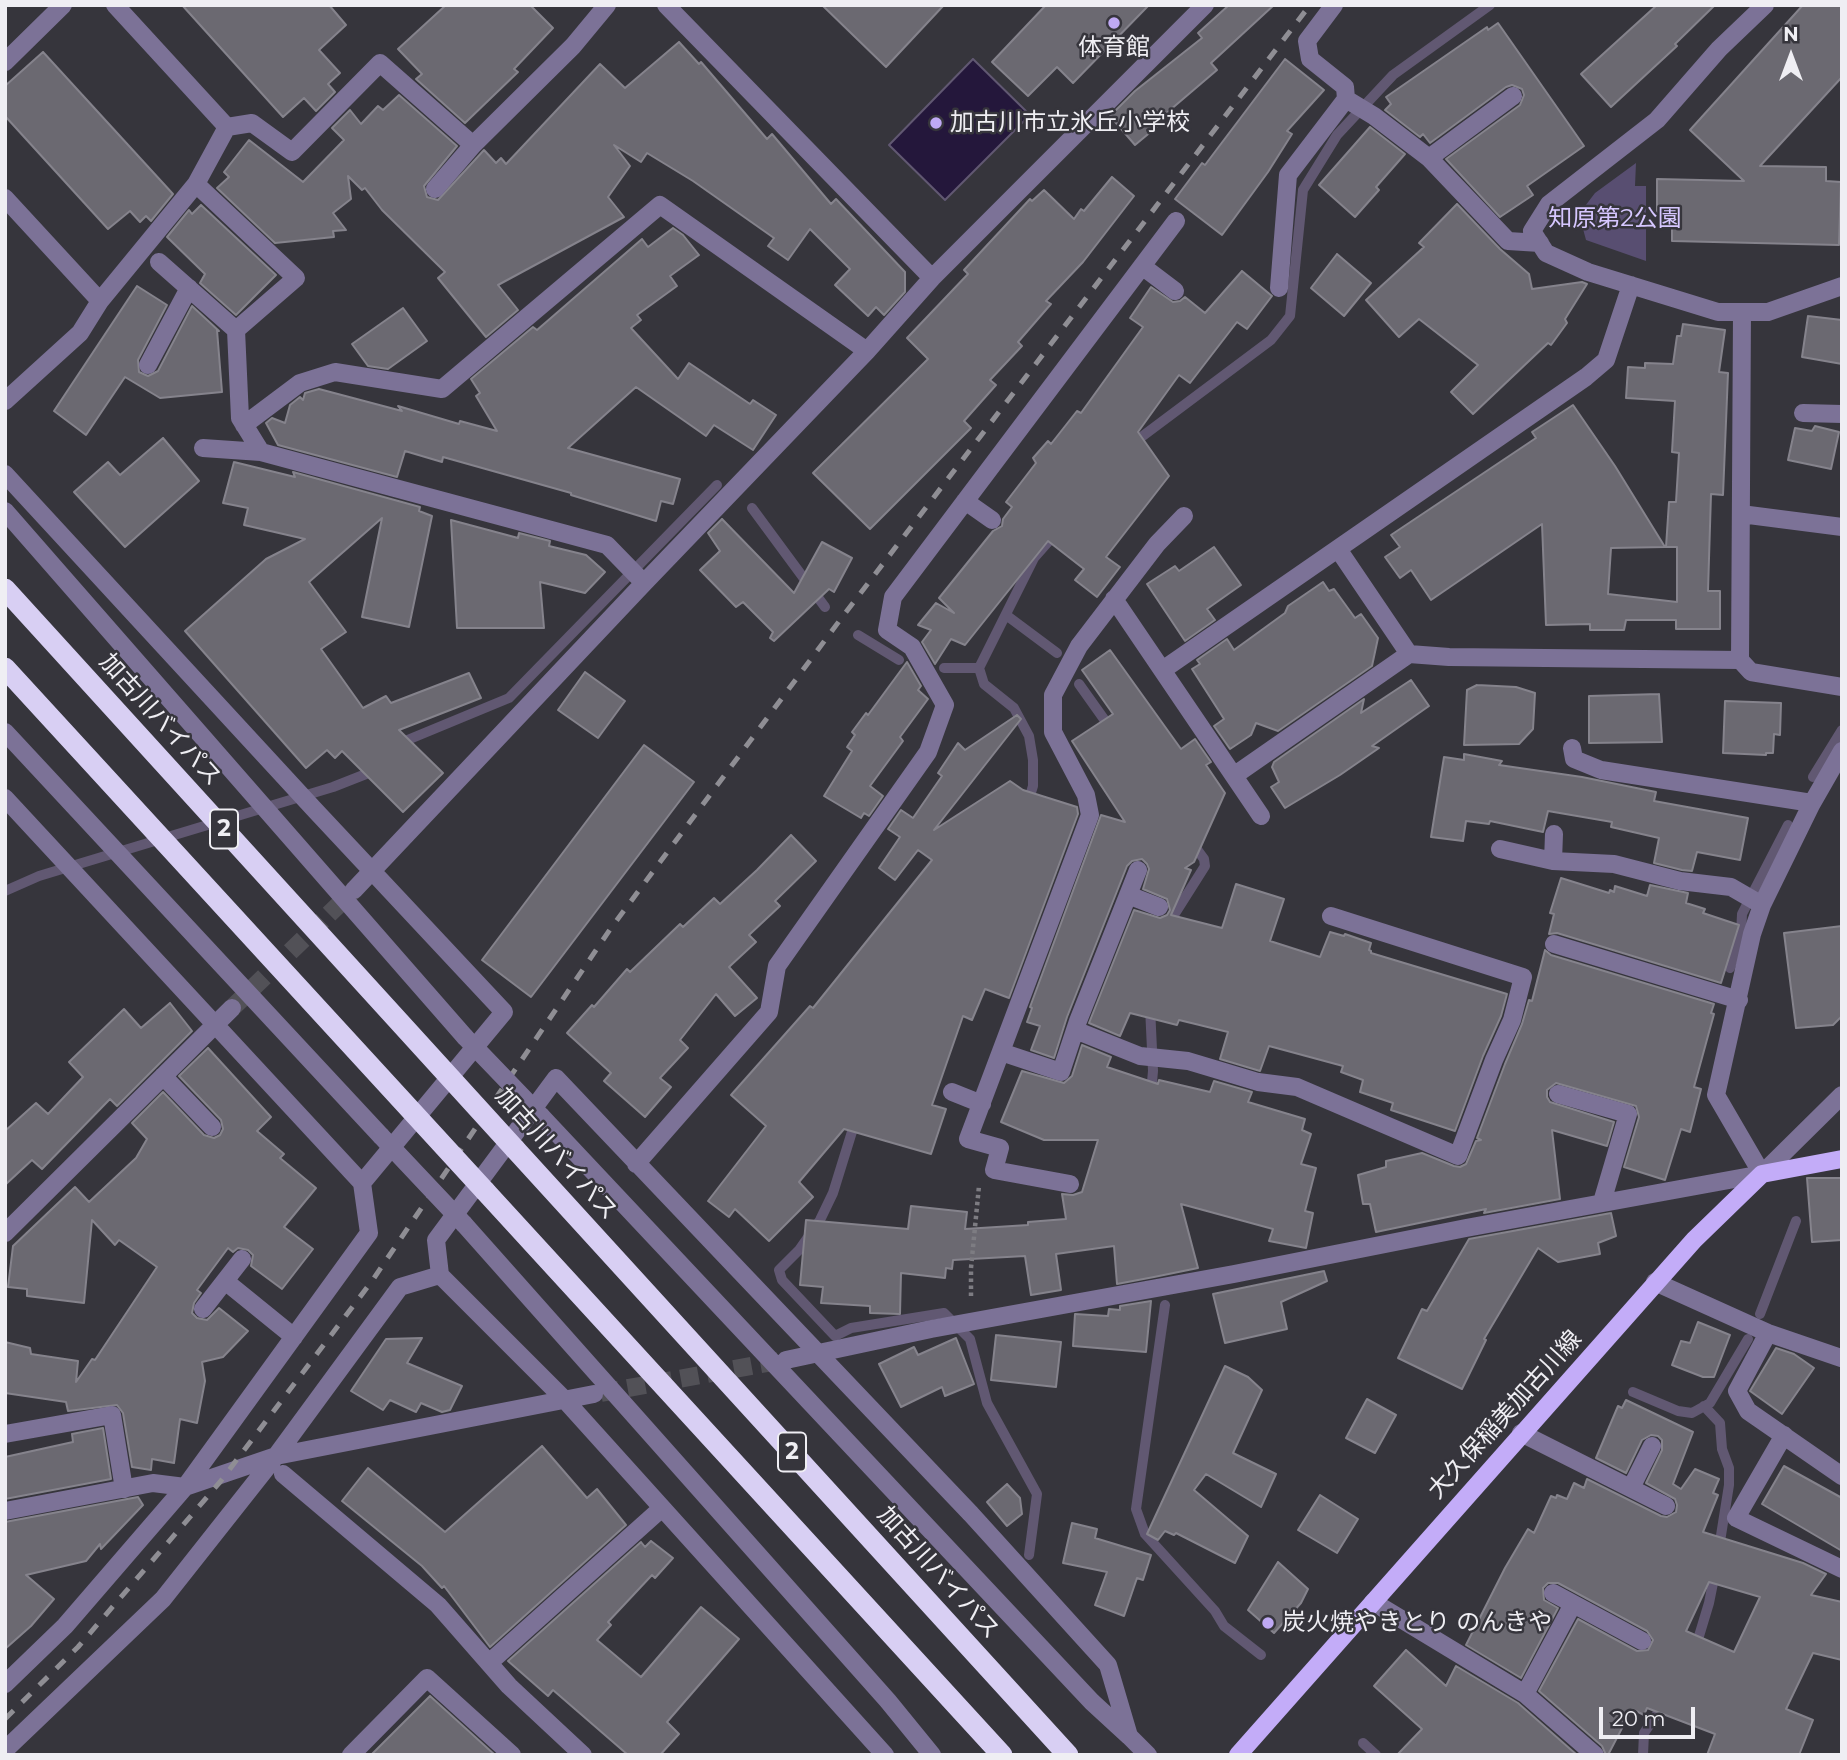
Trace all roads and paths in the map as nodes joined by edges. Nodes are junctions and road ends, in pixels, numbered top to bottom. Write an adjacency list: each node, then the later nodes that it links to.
1 (63, 5): 8 (street)
2 (115, 5): 11 (street)
3 (607, 5): 12 (street)
4 (666, 5): 21 (street)
5 (1205, 5): 21 (street)
6 (1334, 5): 10 (street)
7 (1765, 5): 18 (street)
8 (5, 62)
9 (1513, 96): 13 (street)
10 (1346, 99): 13 (street); 25 (street)
11 (227, 127): 12 (street); 14 (street)
12 (473, 145): 15 (street)
13 (1430, 158): 18 (street)
14 (196, 184): 27 (street); 29 (street)
15 (435, 189)
16 (5, 198): 27 (street)
17 (1176, 221): 20 (street)
18 (1540, 243): 22 (street)
19 (159, 262): 24 (street)
20 (1142, 266): 26 (street); 39 (street)
21 (932, 278): 30 (street)
22 (1631, 285): 28 (street); 45 (street)
23 (1842, 286): 28 (street)
24 (189, 288): 29 (street); 31 (street)
25 (1279, 288)
26 (1175, 291)
27 (100, 301): 32 (street)
28 (1742, 312): 41 (street)
29 (236, 330): 35 (street)
30 (867, 351): 35 (street); 46 (street)
31 (148, 365)
32 (5, 401)
33 (1803, 413): 34 (street)
34 (1842, 414)
35 (244, 425): 37 (street)
36 (203, 448): 37 (street)
37 (261, 452): 46 (street)
38 (5, 474): 65 (street)
39 (965, 501): 43 (street); 85 (street)
40 (5, 511): 125 (street, bridge)
41 (1741, 514): 44 (street); 50 (street)
42 (1184, 516): 48 (street)
43 (992, 520)
44 (1842, 527)
45 (1338, 549): 49 (street); 52 (street)
46 (643, 582): 65 (street)
47 (5, 589): 133 (highway, 加古川バイパス / 2, bridge)
48 (1114, 599): 52 (street); 76 (street)
49 (1409, 654): 50 (street); 57 (street)
50 (1740, 660): 53 (street)
51 (5, 668): 132 (highway, 2, bridge)
52 (1164, 669): 57 (street)
53 (1842, 687)
54 (5, 732): 131 (street, bridge)
55 (1572, 748): 59 (street)
56 (1842, 751): 59 (street)
57 (1235, 775): 60 (street)
58 (5, 798): 74 (street)
59 (1812, 803): 68 (street)
60 (1261, 816)
61 (1554, 834): 63 (street)
62 (1500, 849): 63 (street)
63 (1553, 861): 68 (street)
64 (1138, 870): 67 (street)
65 (372, 872): 66 (street); 87 (street)
66 (354, 890)
67 (1128, 895): 69 (street); 75 (street)
68 (1761, 905): 72 (street)
69 (1159, 907)
70 (1331, 916): 75 (street)
71 (1554, 944): 72 (street)
72 (1739, 1000): 86 (street)
73 (232, 1008): 74 (street)
74 (215, 1024): 77 (street); 87 (street)
75 (1075, 1030): 76 (street)
76 (1001, 1052): 81 (street)
77 (163, 1076): 82 (street); 90 (street)
78 (952, 1091): 81 (street)
79 (1558, 1094): 89 (street)
80 (1842, 1095): 86 (street)
81 (982, 1104): 83 (street)
82 (212, 1127)
83 (990, 1145): 88 (street); 96 (path)
84 (1842, 1160): 86 (main road)
85 (636, 1164): 92 (street); 99 (street)
86 (1762, 1174): 89 (street); 94 (main road, 大久保稲美加古川線)
87 (362, 1183): 98 (street)
88 (1070, 1184)
89 (1602, 1202): 96 (street)
90 (5, 1233)
91 (242, 1259): 93 (street)
92 (440, 1275): 103 (street); 108 (street)
93 (225, 1281): 95 (street); 98 (street)
94 (1655, 1282): 97 (street); 104 (main road, 大久保稲美加古川線)
95 (204, 1308)
96 (973, 1322): 99 (street)
97 (1768, 1333): 100 (street); 106 (street)
98 (294, 1337): 111 (street)
99 (817, 1354): 101 (street); 125 (street)
100 (1841, 1358)
101 (786, 1360)
102 (594, 1394): 103 (street)
103 (564, 1399): 108 (street); 115 (street)
104 (1521, 1433): 112 (street); 119 (main road, 大久保稲美加古川線)
105 (5, 1434): 113 (street)
106 (1784, 1436): 110 (street); 117 (street)
107 (1652, 1446): 112 (street)
108 (276, 1456): 111 (street); 126 (street)
109 (283, 1474): 122 (street)
110 (1842, 1476)
111 (186, 1487): 113 (street); 123 (street)
112 (1631, 1488): 114 (street)
113 (124, 1489): 116 (street)
114 (1666, 1506)
115 (662, 1508): 122 (street); 130 (street)
116 (5, 1511)
117 (1842, 1569)
118 (1553, 1593): 120 (street)
119 (1373, 1602): 124 (street); 135 (main road, 大久保稲美加古川線)
120 (1573, 1604): 121 (street); 124 (street)
121 (1643, 1641)
122 (490, 1662): 129 (street)
123 (5, 1684)
124 (1525, 1694): 136 (street)
125 (1129, 1736): 134 (street)
126 (5, 1750)
127 (351, 1755): 128 (street)
128 (512, 1755)
129 (583, 1755)
130 (885, 1755)
131 (932, 1755)
132 (1002, 1755)
133 (1068, 1755)
134 (1148, 1755)
135 (1238, 1755)
136 (1595, 1755)

